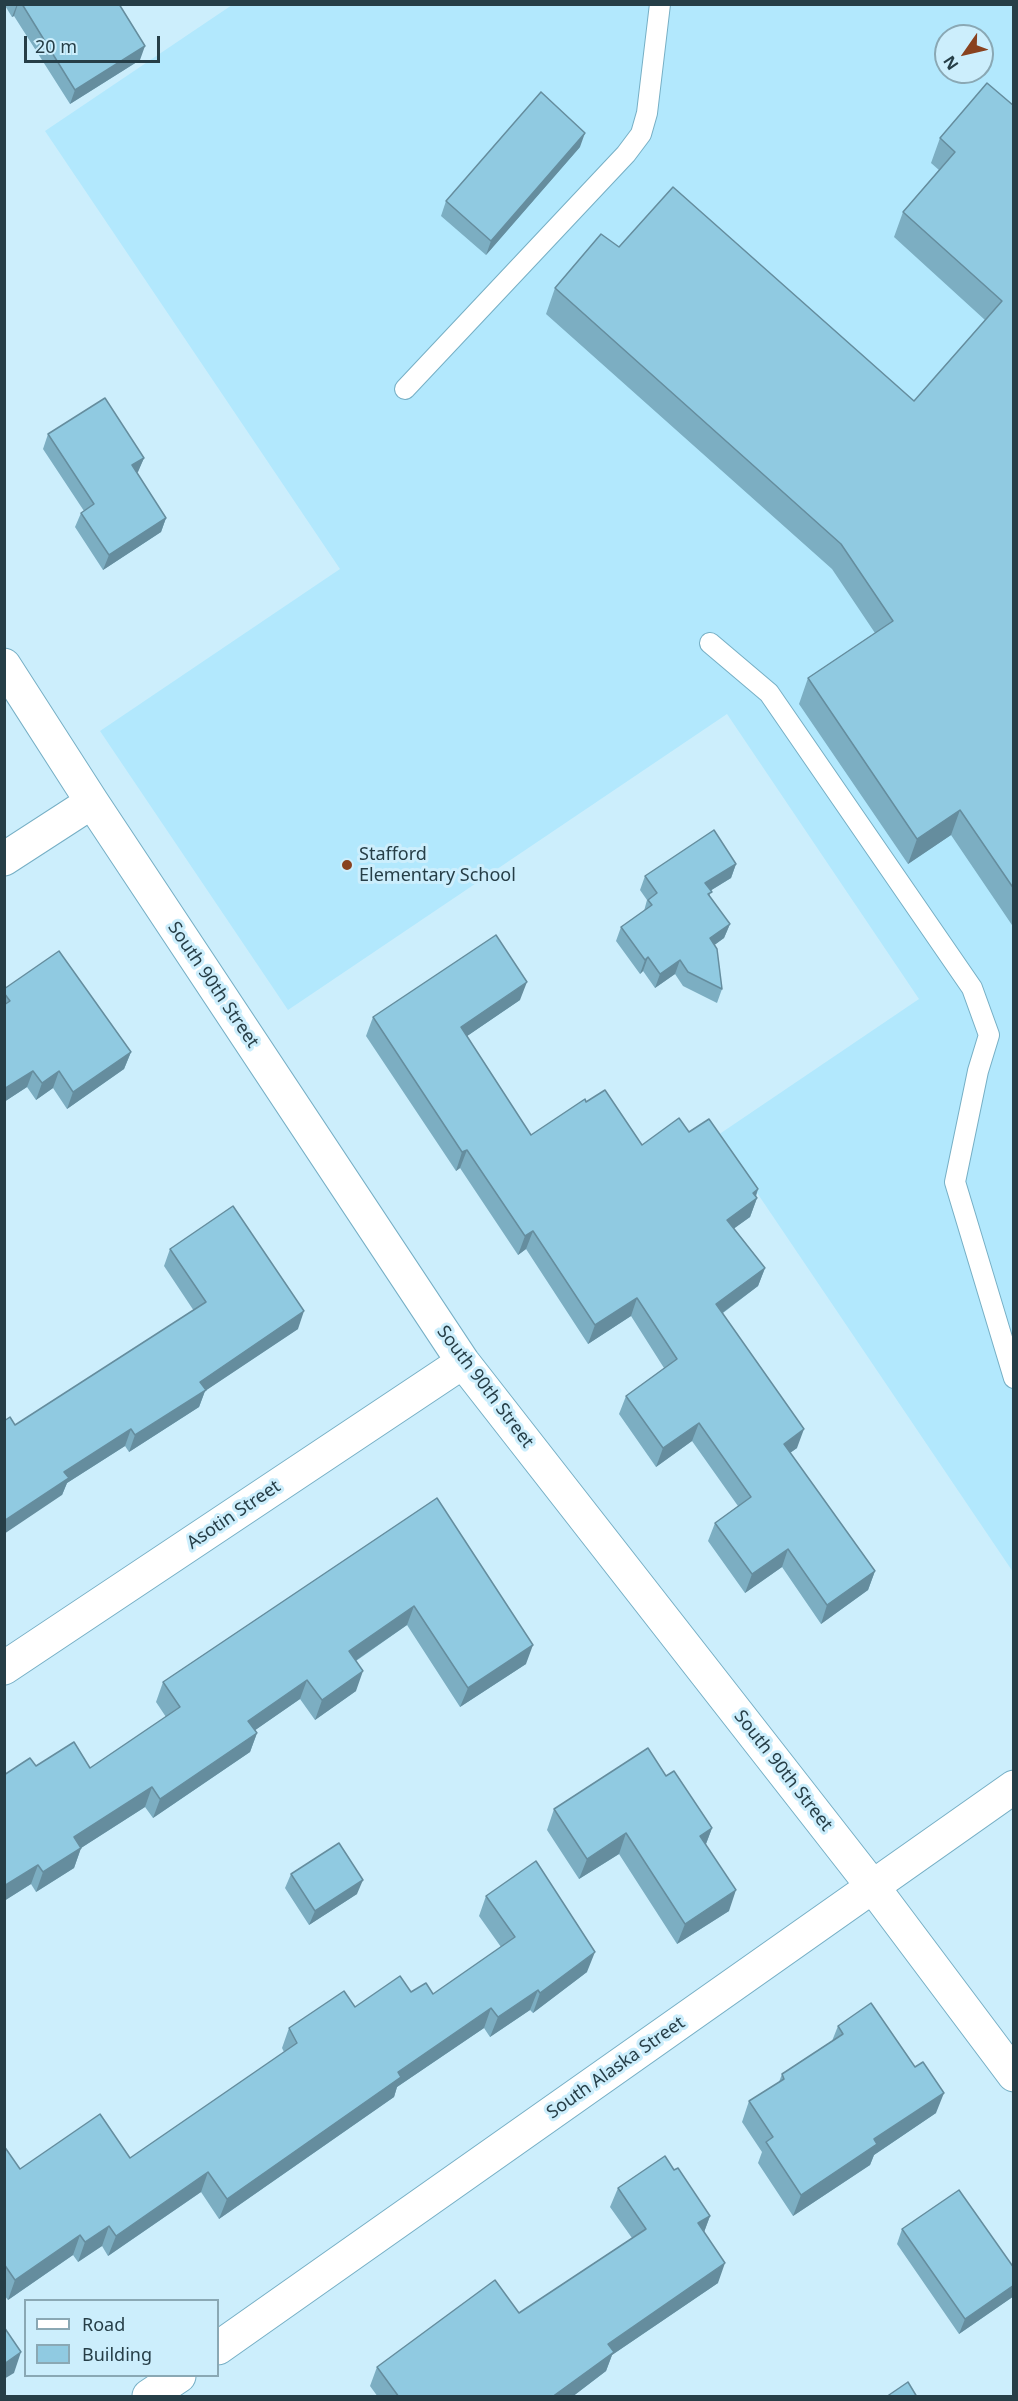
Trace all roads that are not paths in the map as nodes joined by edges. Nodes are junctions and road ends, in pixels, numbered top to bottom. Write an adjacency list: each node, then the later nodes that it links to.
1 (660, 4): 2 (lane)
2 (405, 389)
3 (710, 643): 8 (lane)
4 (4, 665): 5 (street, South 90th Street)
5 (92, 802): 6 (street); 7 (street, South 90th Street)
6 (4, 859)
7 (463, 1362): 9 (street, Asotin Street); 11 (street, South 90th Street)
8 (1014, 1378)
9 (4, 1668)
10 (1014, 1787): 11 (street, South Alaska Street)
11 (873, 1887): 12 (street, South 90th Street); 13 (street, South Alaska Street)
12 (1014, 2075)
13 (219, 2347)
14 (178, 2377): 15 (street)
15 (149, 2397)

